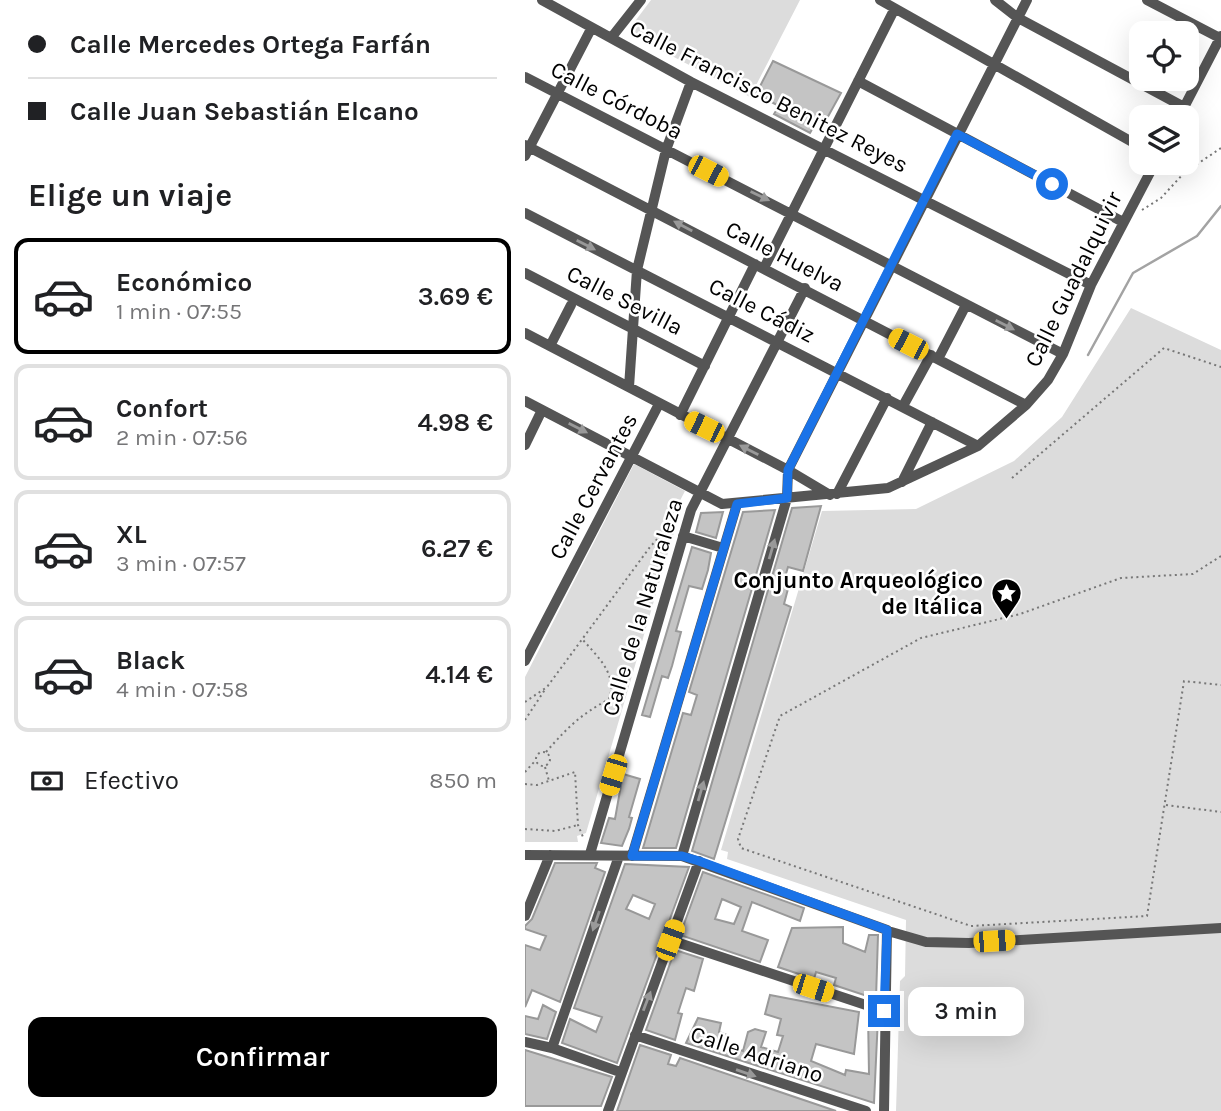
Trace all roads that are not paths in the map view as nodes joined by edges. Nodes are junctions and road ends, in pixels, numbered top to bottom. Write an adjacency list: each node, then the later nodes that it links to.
1 (542, 0): 8 (street, Calle Francisco Benitez Reyes)
2 (569, 0): 8 (street)
3 (641, 0): 13 (street)
4 (880, 0): 9 (street)
5 (995, 0): 10 (street)
6 (1027, 0): 10 (street)
7 (1147, 0): 12 (street)
8 (562, 10): 11 (street, Calle Francisco Benitez Reyes)
9 (894, 10): 14 (street); 16 (street)
10 (1018, 18): 14 (street); 19 (street)
11 (591, 29): 13 (street, Calle Francisco Benitez Reyes); 18 (street)
12 (1220, 37): 20 (street)
13 (611, 38): 17 (street, Calle Francisco Benitez Reyes)
14 (995, 67): 21 (street); 22 (street)
15 (525, 77): 18 (street, Calle Córdoba)
16 (858, 81): 21 (street); 23 (street)
17 (691, 82): 23 (street, Calle Francisco Benitez Reyes); 25 (street)
18 (557, 93): 24 (street); 25 (street, Calle Córdoba)
19 (1170, 105)
20 (1186, 105)
21 (957, 134): 27 (street); 31 (street)
22 (1129, 140)
23 (825, 147): 27 (street, Calle Francisco Benitez Reyes); 29 (street)
24 (527, 150): 28 (street, Calle Huelva)
25 (666, 150): 28 (street); 29 (street, Calle Córdoba, one-way to 29)
26 (1148, 175): 31 (street, Calle Guadalquivir)
27 (924, 200): 32 (street); 36 (street, Calle Francisco Benitez Reyes)
28 (651, 210): 33 (street, Calle Huelva, one-way to 28); 34 (street)
29 (792, 212): 32 (street, Calle Córdoba); 33 (street)
30 (525, 213): 34 (street, Calle Cádiz, one-way to 34)
31 (1123, 222): 36 (street, Calle Guadalquivir)
32 (891, 265): 39 (street, Calle Córdoba); 41 (street)
33 (760, 266): 37 (street, Calle Huelva); 40 (street)
34 (637, 270): 40 (street, Calle Cádiz); 42 (street)
35 (525, 273): 42 (street, Calle Sevilla)
36 (1091, 285): 46 (street, Calle Guadalquivir)
37 (805, 288): 41 (street, Calle Huelva); 44 (street, Calle de la Naturaleza)
38 (571, 305): 45 (street)
39 (966, 305): 46 (street, Calle Córdoba, one-way to 46); 47 (street)
40 (729, 316): 44 (street, Calle Cádiz); 48 (street)
41 (863, 320): 47 (street, Calle Huelva); 49 (street)
42 (633, 328): 48 (street, Calle Sevilla); 50 (street)
43 (525, 333): 45 (street)
44 (777, 342): 49 (street, Calle Cádiz); 59 (street, Calle de la Naturaleza)
45 (550, 346): 50 (street)
46 (1063, 354): 54 (street, Calle Guadalquivir)
47 (934, 357): 54 (street, Calle Huelva); 55 (street)
48 (705, 366): 57 (street)
49 (836, 371): 51 (street, Calle Cádiz); 63 (street)
50 (629, 387): 53 (street)
51 (887, 398): 55 (street, Calle Cádiz); 66 (street)
52 (525, 401): 56 (street, Calle Guadalquivir)
53 (659, 404): 57 (street); 62 (street, Calle Cervantes)
54 (1026, 405): 61 (street, Calle Guadalquivir)
55 (903, 406): 58 (street, Calle Cádiz)
56 (543, 410): 60 (street); 62 (street, Calle Guadalquivir, one-way to 62)
57 (680, 415): 59 (street)
58 (932, 422): 61 (street, Calle Cádiz); 64 (street)
59 (728, 439): 63 (street, one-way to 59); 65 (street, Calle de la Naturaleza)
60 (525, 445)
61 (978, 446): 64 (street, Calle Guadalquivir)
62 (632, 455): 65 (street, Calle Guadalquivir); 71 (street, Calle Cervantes)
63 (788, 470): 66 (street); 67 (street)
64 (902, 482): 66 (street, Calle Guadalquivir)
65 (700, 493): 68 (street, Calle Guadalquivir); 69 (street, Calle de la Naturaleza)
66 (834, 494): 67 (street, Calle Guadalquivir)
67 (787, 498): 68 (street, Calle Guadalquivir); 77 (street, one-way to 67)
68 (737, 504): 70 (street)
69 (683, 536): 70 (street); 72 (street, Calle de la Naturaleza)
70 (723, 548): 76 (street)
71 (525, 661)
72 (590, 854): 74 (street); 75 (street)
73 (525, 855): 74 (street)
74 (550, 855): 79 (street)
75 (619, 856): 76 (street); 86 (street, one-way to 86)
76 (632, 856): 77 (street)
77 (682, 856): 78 (street)
78 (699, 861): 81 (street); 82 (street)
79 (525, 916)
80 (1221, 928): 81 (street)
81 (888, 930): 83 (street)
82 (670, 940): 83 (street); 84 (street, one-way to 82)
83 (884, 1011): 90 (street)
84 (635, 1035): 87 (street); 89 (street, Calle Adriano, one-way to 89)
85 (525, 1042): 86 (street)
86 (552, 1048): 87 (street)
87 (619, 1072): 88 (street)
88 (608, 1111)
89 (866, 1111)
90 (884, 1111)

